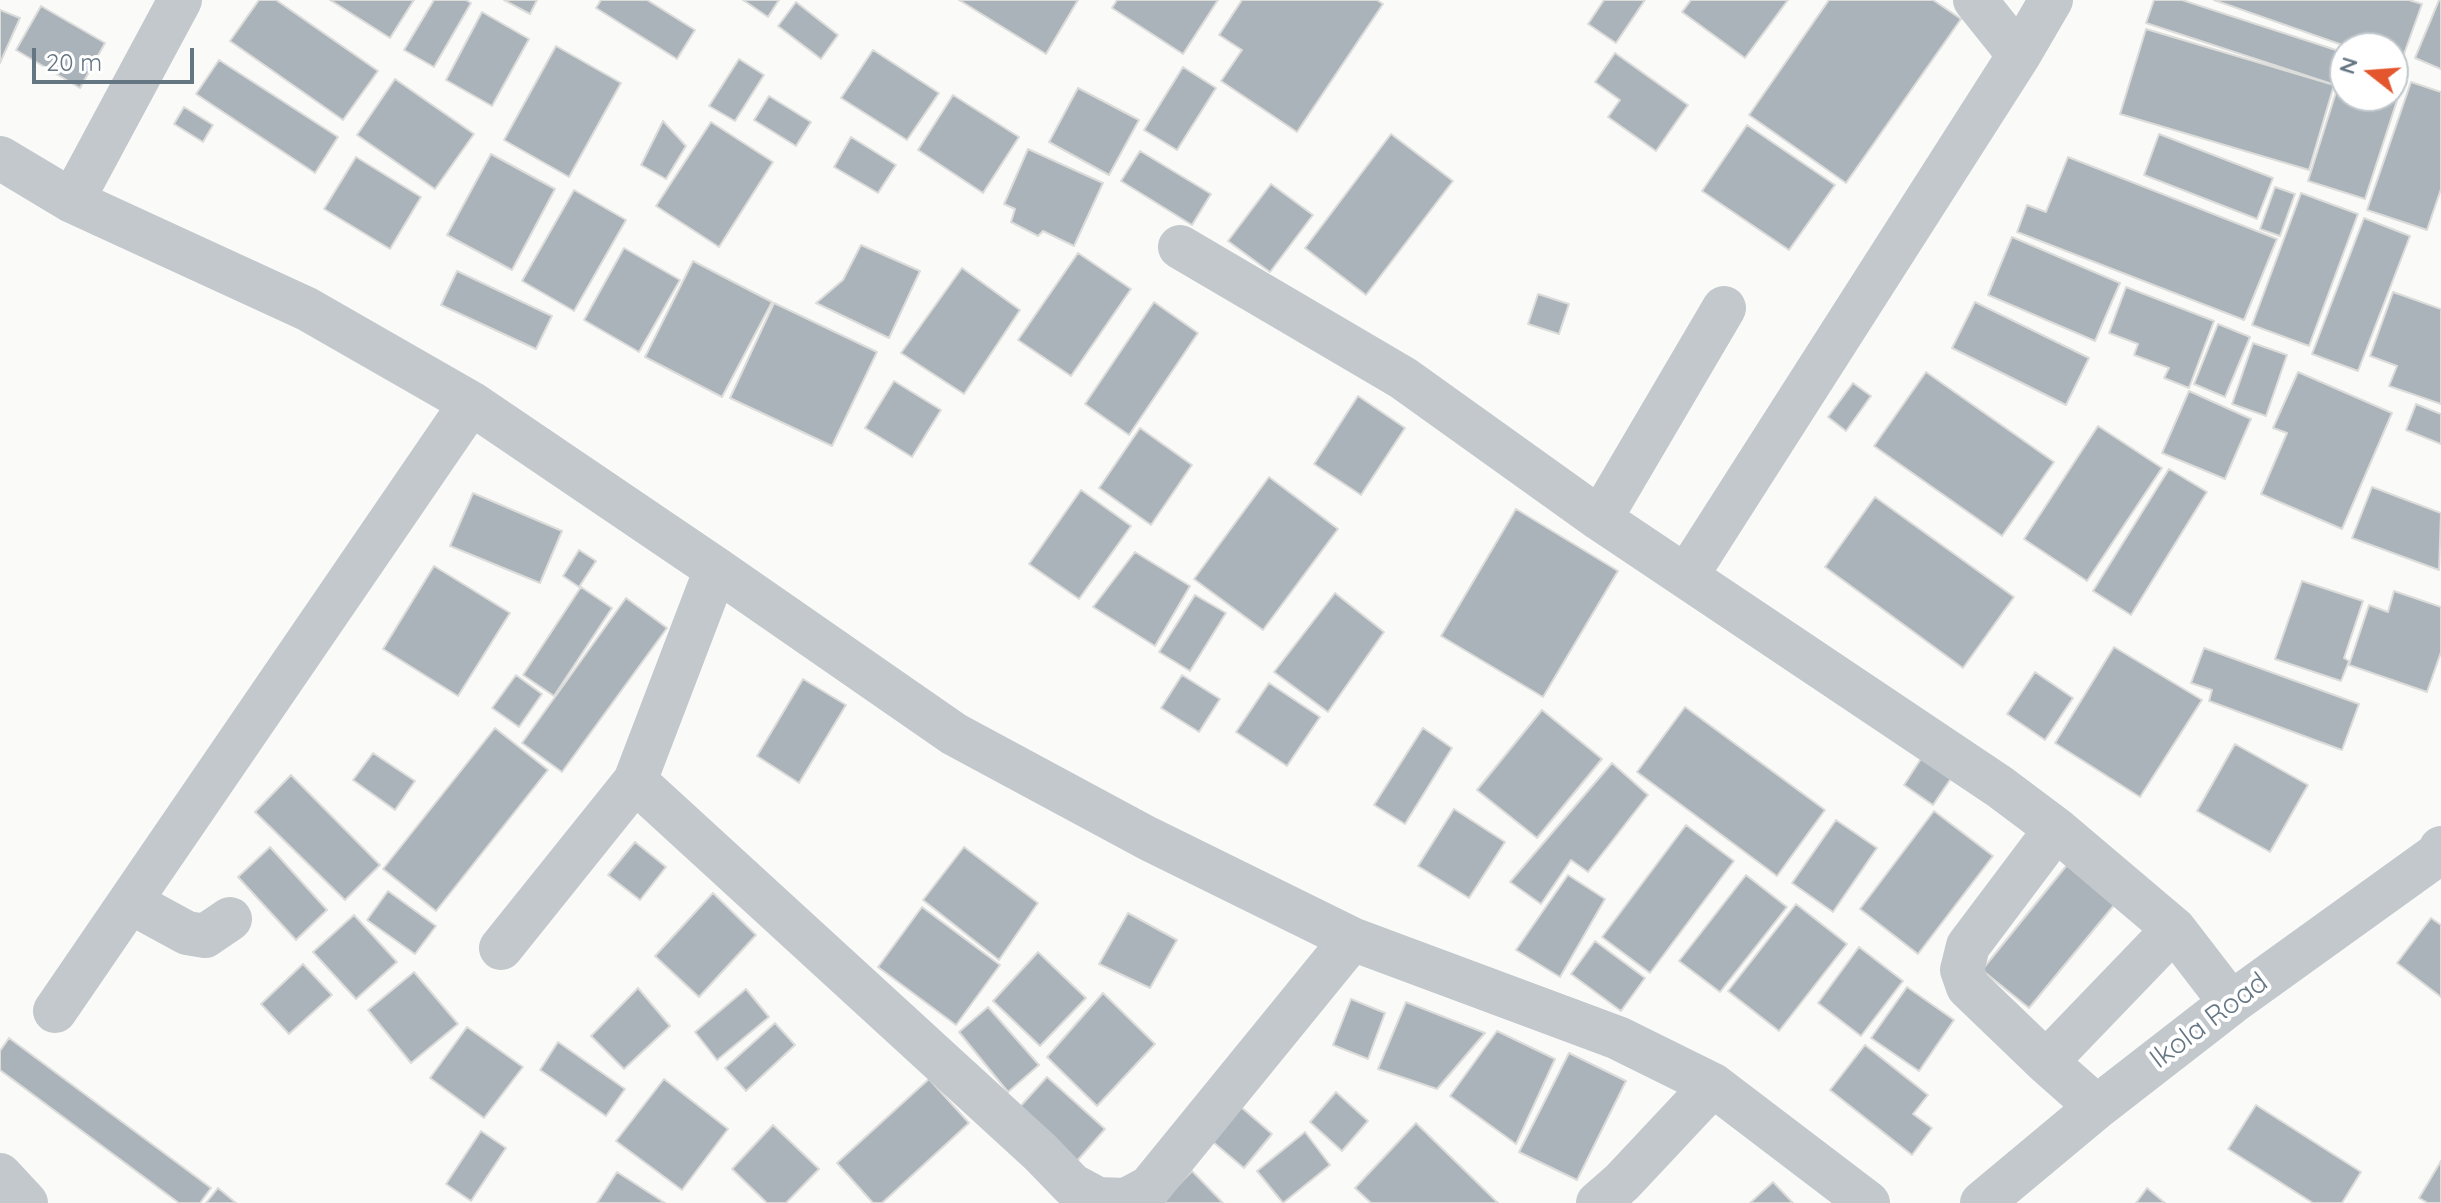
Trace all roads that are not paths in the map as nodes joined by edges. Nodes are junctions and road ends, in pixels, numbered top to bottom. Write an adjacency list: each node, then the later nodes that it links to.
1 (180, 0): 6 (street)
2 (1975, 0): 4 (street)
3 (2051, 0): 4 (street)
4 (2019, 55): 12 (street)
5 (0, 158): 6 (street)
6 (72, 201): 9 (street)
7 (1180, 247): 10 (street)
8 (1724, 308): 10 (street)
9 (471, 403): 11 (street); 16 (street)
10 (1600, 519): 12 (street)
11 (716, 569): 13 (street); 19 (street)
12 (1687, 575): 14 (street)
13 (635, 781): 19 (street); 20 (street)
14 (2056, 829): 18 (street); 23 (street)
15 (2440, 852): 21 (street, Ikola Road)
16 (130, 902): 17 (street); 22 (street)
17 (230, 919)
18 (2174, 929): 21 (street); 23 (street)
19 (1352, 939): 24 (street)
20 (501, 948)
21 (2231, 1003): 25 (street, Ikola Road)
22 (55, 1011)
23 (2046, 1062): 25 (street)
24 (1713, 1085): 28 (street); 29 (street)
25 (2097, 1107): 30 (street, Ikola Road)
26 (0, 1175): 27 (street)
27 (26, 1203)
28 (1598, 1203)
29 (1868, 1203)
30 (1982, 1203)

